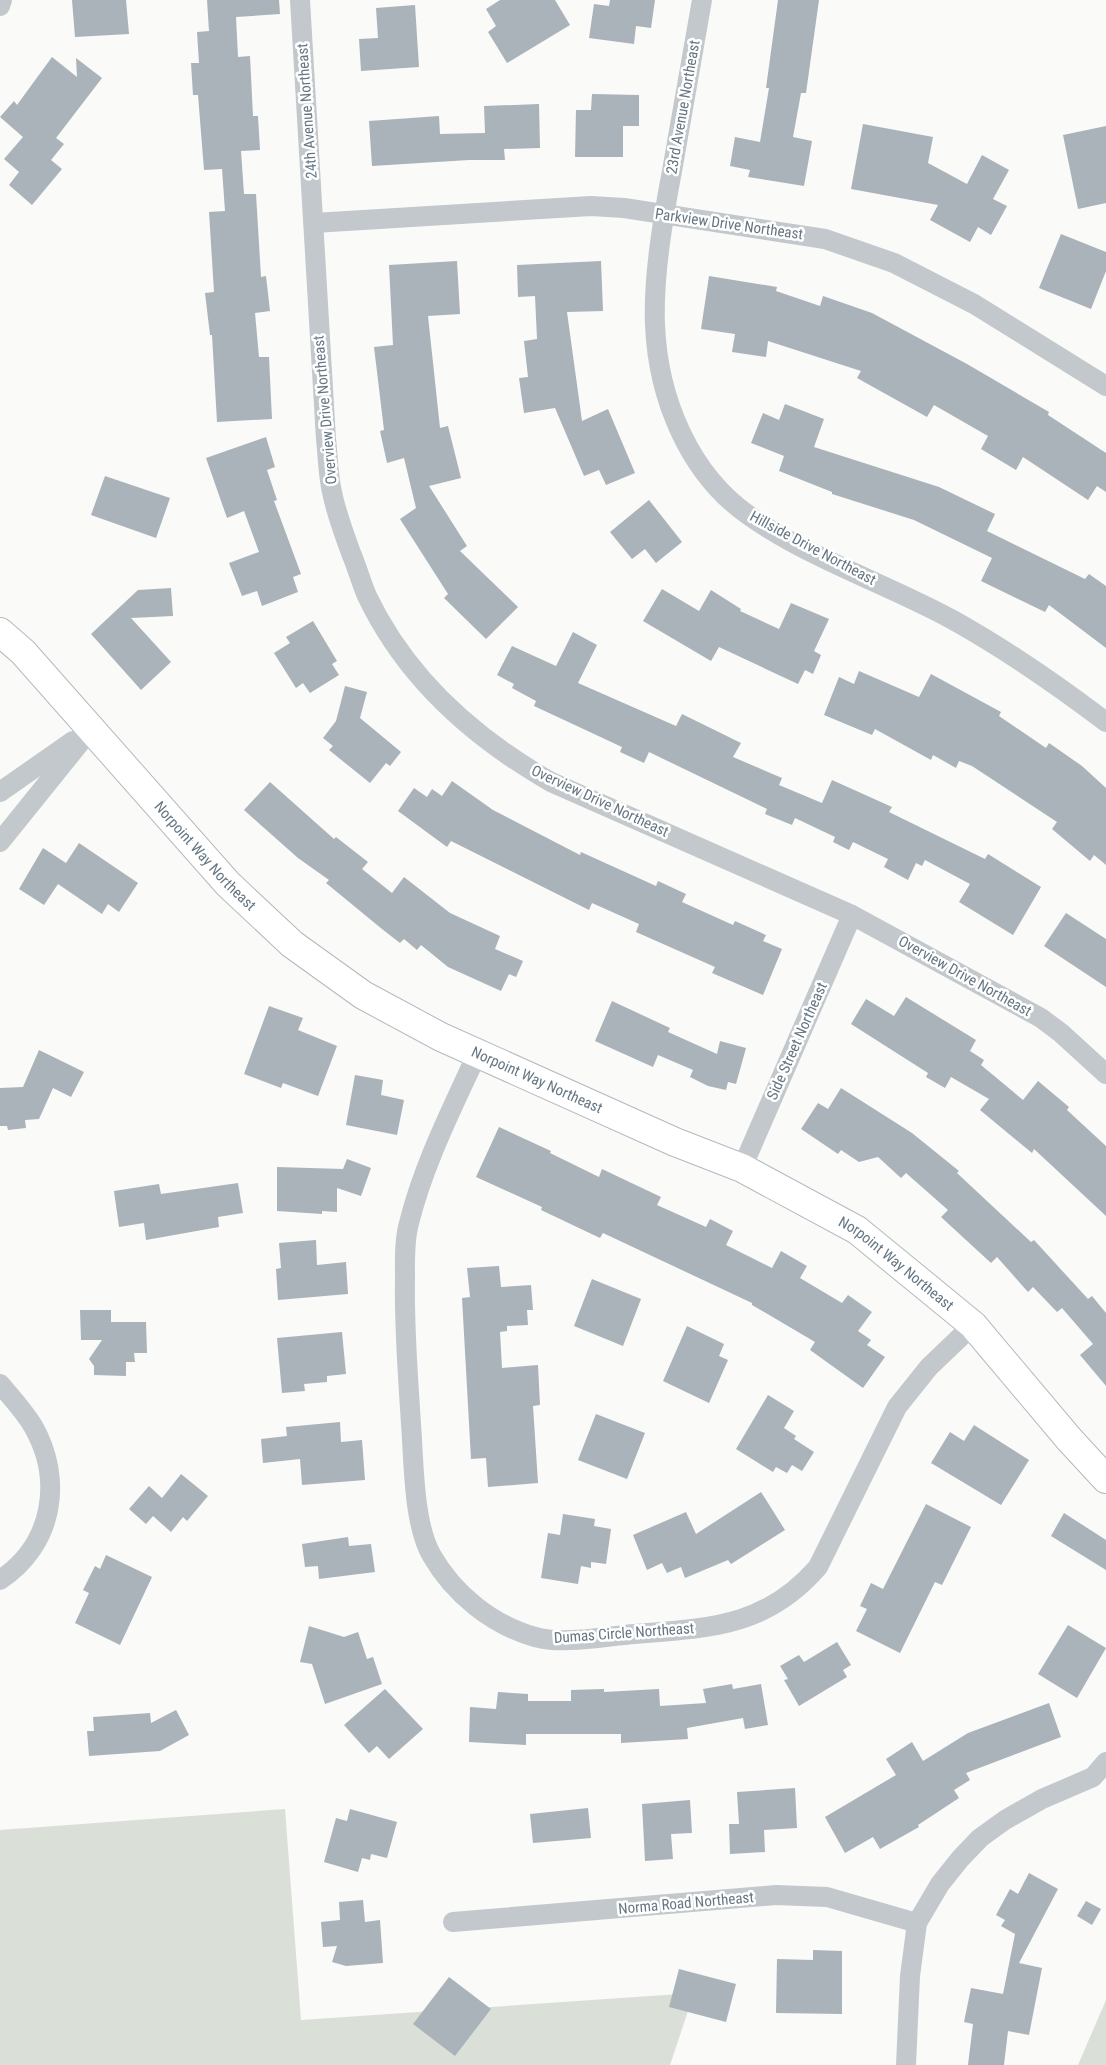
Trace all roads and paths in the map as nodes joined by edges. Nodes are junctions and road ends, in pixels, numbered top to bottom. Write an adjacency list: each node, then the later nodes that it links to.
1 (2, 0): 4 (street)
2 (300, 0): 6 (street, 24th Avenue Northeast)
3 (702, 0): 5 (street, 23rd Avenue Northeast)
4 (0, 6)
5 (664, 215): 6 (street, Parkview Drive Northeast); 7 (street, Parkview Drive Northeast); 9 (street, Hillside Drive Northeast)
6 (314, 223): 13 (street, Overview Drive Northeast)
7 (1105, 384)
8 (0, 632): 10 (street, Norpoint Way Northeast)
9 (1106, 722)
10 (91, 729): 11 (street); 12 (street); 14 (street, Norpoint Way Northeast)
11 (0, 792)
12 (0, 842)
13 (852, 915): 15 (street, Overview Drive Northeast); 16 (street, Side Street Northeast)
14 (477, 1054): 16 (street, Norpoint Way Northeast); 17 (street, Dumas Circle Northeast)
15 (1106, 1074)
16 (742, 1168): 17 (street, Norpoint Way Northeast)
17 (973, 1325): 19 (street, Norpoint Way Northeast)
18 (0, 1384): 20 (street)
19 (1106, 1479)
20 (0, 1580)
21 (1106, 1762): 23 (street)
22 (453, 1922): 23 (street, Norma Road Northeast)
23 (917, 1923): 24 (street)
24 (906, 2065)

